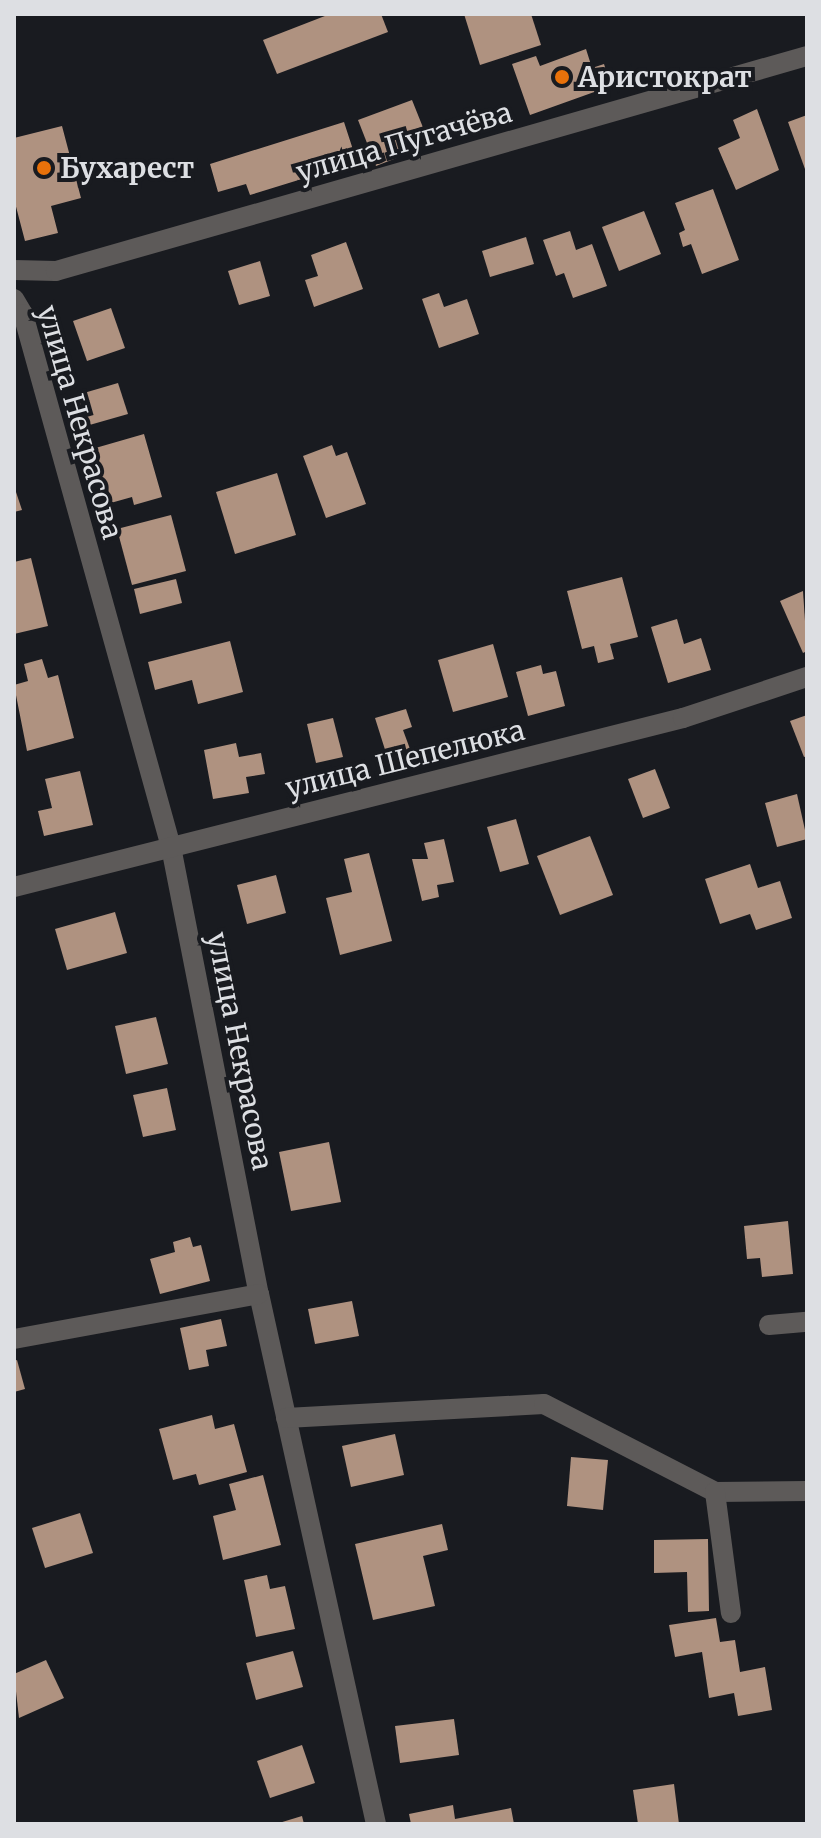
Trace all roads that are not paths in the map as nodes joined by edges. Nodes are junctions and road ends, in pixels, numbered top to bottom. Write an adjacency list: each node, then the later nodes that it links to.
1 (807, 56): 2 (street, улица Пугачёва)
2 (14, 270)
3 (14, 299): 5 (street, улица Некрасова)
4 (807, 677): 5 (street, улица Шепелюка)
5 (171, 847): 6 (street, улица Шепелюка); 7 (street, улица Некрасова)
6 (14, 887)
7 (259, 1294): 10 (street); 11 (street, улица Некрасова)
8 (807, 1322): 9 (street)
9 (769, 1325)
10 (14, 1339)
11 (286, 1418): 13 (street); 15 (street, улица Некрасова)
12 (807, 1491): 13 (street)
13 (715, 1492): 14 (street)
14 (731, 1613)
15 (376, 1824)

